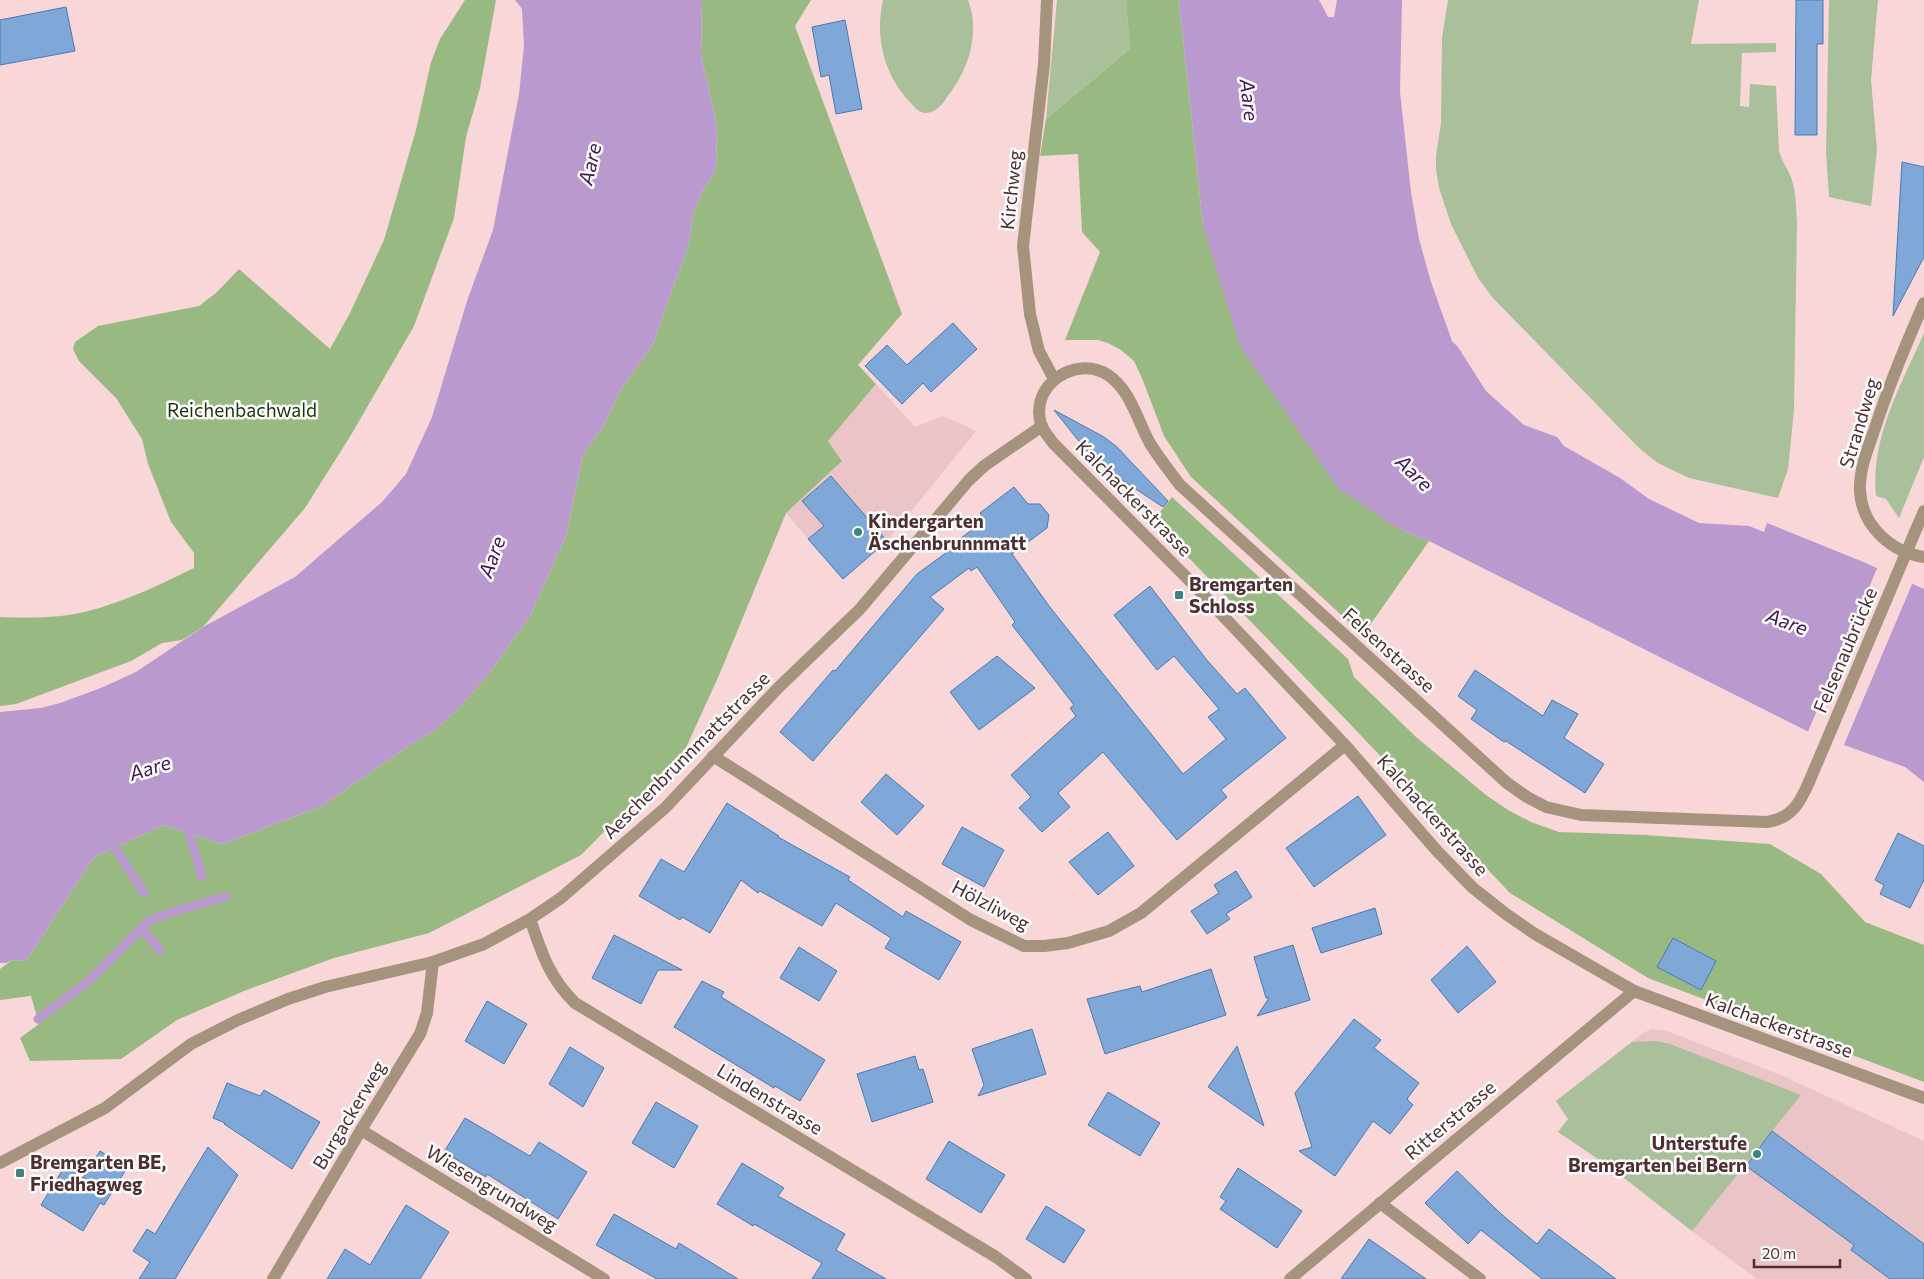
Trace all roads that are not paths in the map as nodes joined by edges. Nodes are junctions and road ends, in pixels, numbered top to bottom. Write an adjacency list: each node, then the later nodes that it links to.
1 (1047, 0): 3 (street, Kirchweg)
2 (1924, 303): 6 (street, Strandweg)
3 (1054, 379): 4 (street); 9 (street, Felsenstrasse)
4 (1042, 426): 7 (street, Kalchackerstrasse); 8 (street, Aeschenbrunnmattstrasse)
5 (1924, 511): 9 (street, Felsenaubrücke, bridge)
6 (1924, 558)
7 (1345, 745): 8 (street, Hölzliweg); 12 (street, Kalchackerstrasse)
8 (713, 756): 10 (street, Aeschenbrunnmattstrasse)
9 (1809, 782)
10 (530, 920): 11 (street, Aeschenbrunnmattstrasse); 19 (street, Lindenstrasse)
11 (433, 962): 14 (street, Burgackerweg); 15 (street, Aeschenbrunnmattstrasse)
12 (1634, 991): 13 (street, Kalchackerstrasse); 16 (street, Ritterstrasse)
13 (1924, 1098)
14 (361, 1130): 17 (street, Burgackerweg); 18 (street, Wiesengrundweg)
15 (0, 1163)
16 (1380, 1203): 20 (street, Ritterstrasse); 21 (street)
17 (273, 1279)
18 (604, 1279)
19 (1026, 1279)
20 (1290, 1279)
21 (1480, 1279)

